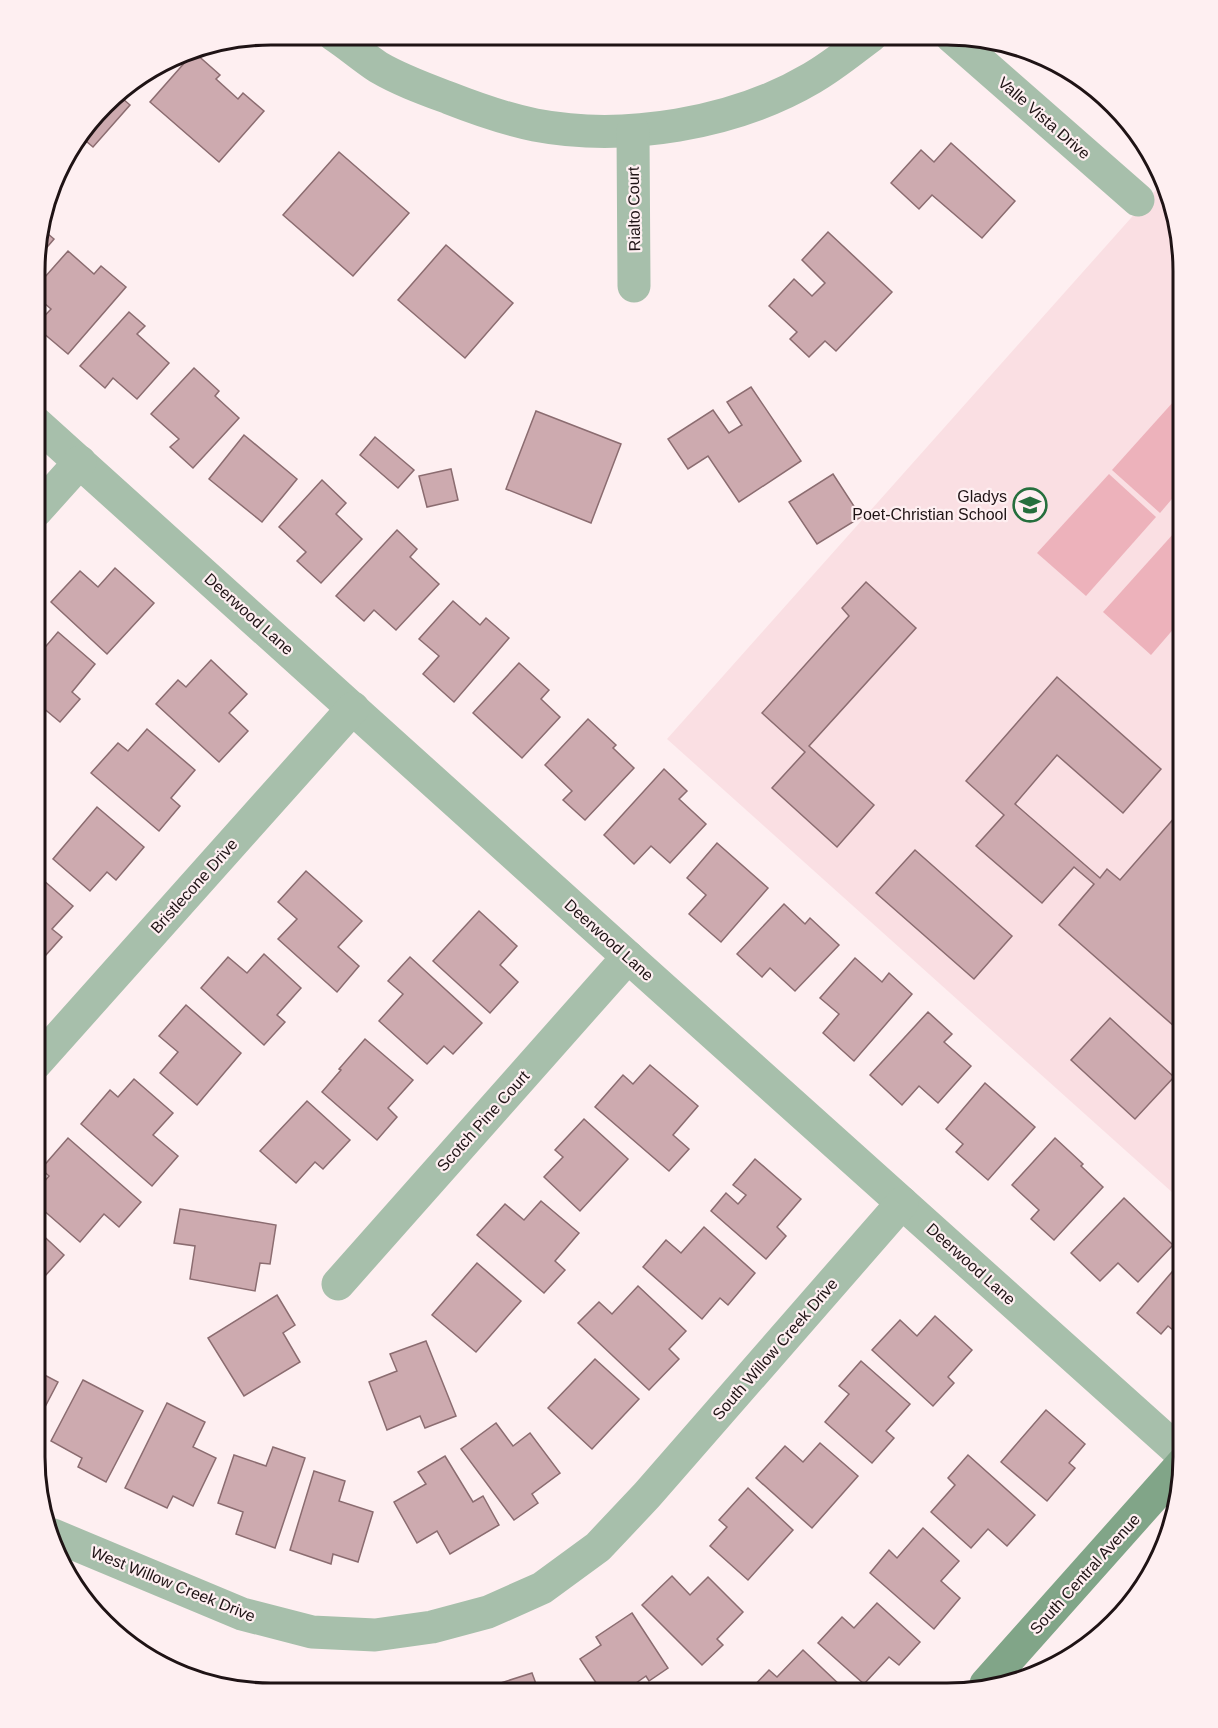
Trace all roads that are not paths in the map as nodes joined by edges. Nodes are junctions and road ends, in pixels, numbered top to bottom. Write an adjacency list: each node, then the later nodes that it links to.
1 (348, 45): 4 (street)
2 (858, 45): 4 (street)
3 (961, 45): 5 (street, Valle Vista Drive)
4 (633, 131): 6 (street, Rialto Court)
5 (1138, 200)
6 (634, 286)
7 (45, 431): 8 (street, Deerwood Lane)
8 (80, 462): 9 (street); 10 (street, Deerwood Lane)
9 (45, 501)
10 (353, 708): 11 (street, Deerwood Lane); 12 (street, Bristlecone Drive)
11 (628, 957): 13 (street, Deerwood Lane); 14 (street, Scotch Pine Court)
12 (45, 1053)
13 (902, 1203): 15 (street, Deerwood Lane); 17 (street, South Willow Creek Drive)
14 (339, 1284)
15 (1173, 1446)
16 (1173, 1475): 19 (street, South Central Avenue)
17 (647, 1495): 18 (street, West Willow Creek Drive)
18 (60, 1538)
19 (990, 1679)

